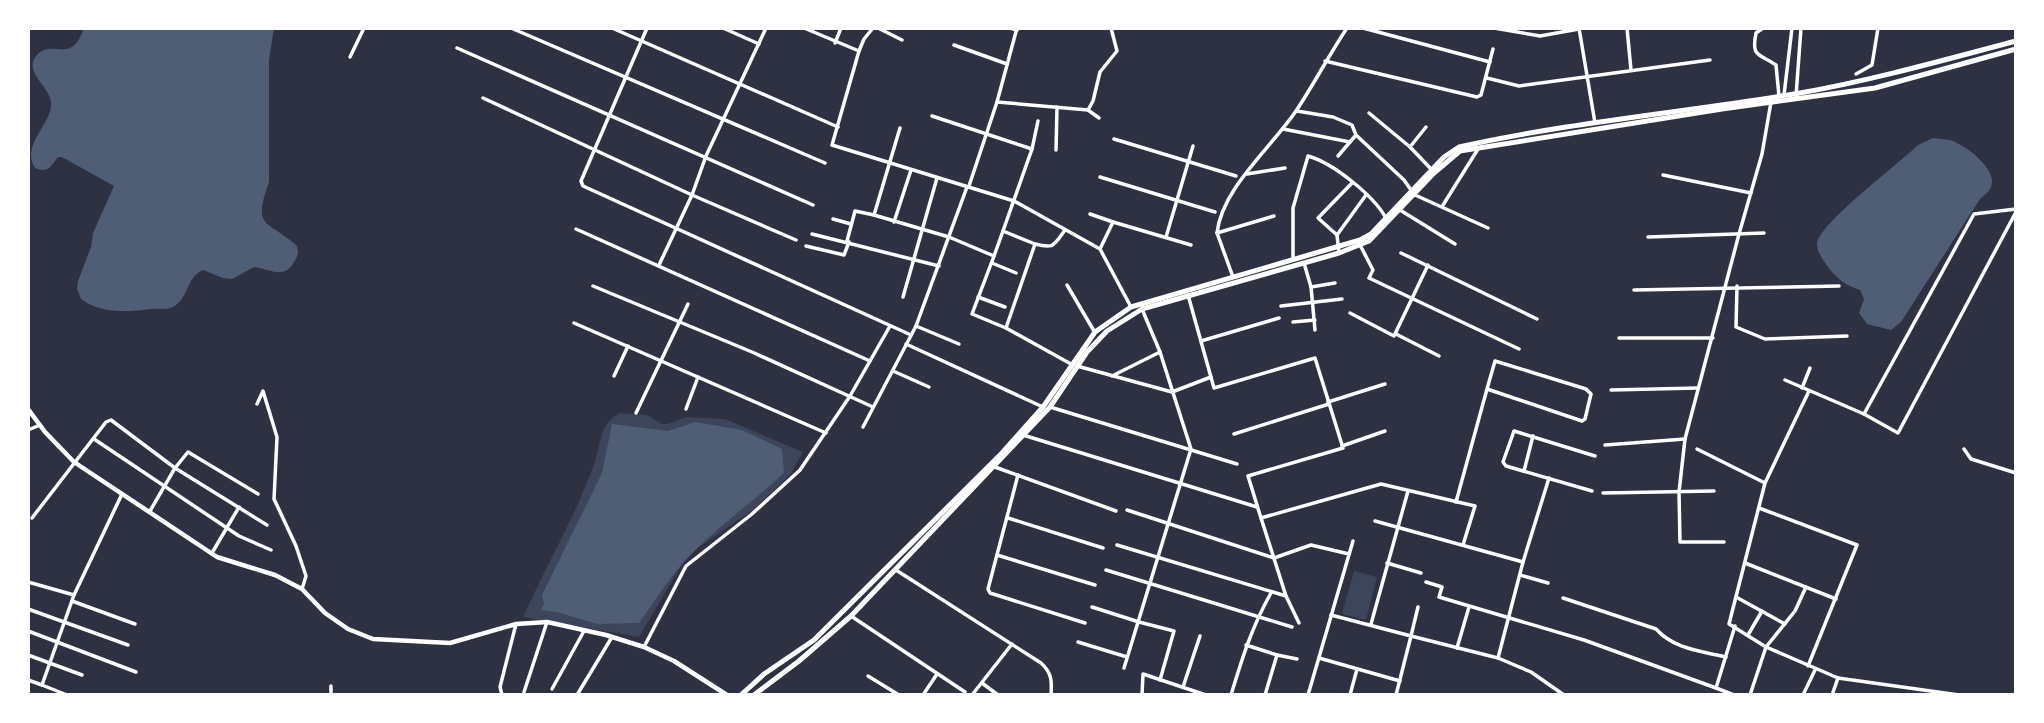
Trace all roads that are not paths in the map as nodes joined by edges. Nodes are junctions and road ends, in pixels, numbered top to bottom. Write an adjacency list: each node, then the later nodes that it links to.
1 (364, 28): 32 (street)
2 (511, 28): 39 (street)
3 (612, 28): 23 (street)
4 (647, 28): 23 (street)
5 (723, 28): 26 (street)
6 (766, 28): 26 (street)
7 (804, 28): 25 (street)
8 (841, 28): 25 (street)
9 (875, 28): 22 (street); 31 (street)
10 (1010, 28): 21 (street)
11 (1111, 28): 49 (street)
12 (1347, 28): 34 (street)
13 (1363, 28): 35 (street)
14 (1494, 28): 15 (street)
15 (1579, 28): 40 (street)
16 (1626, 28): 37 (street)
17 (1763, 28): 43 (street)
18 (1792, 28): 43 (street)
19 (1801, 28): 44 (street)
20 (1878, 28): 38 (street)
21 (1017, 29): 36 (street)
22 (902, 40)
23 (642, 41): 39 (street); 42 (street)
24 (2016, 41): 44 (main road)
25 (835, 43): 31 (street)
26 (759, 44): 42 (street)
27 (954, 45): 36 (street)
28 (457, 48): 52 (street)
29 (1493, 49): 35 (street)
30 (2016, 49): 44 (main road)
31 (859, 51): 58 (street)
32 (350, 57)
33 (1710, 60): 37 (street)
34 (1325, 61): 41 (street); 50 (street)
35 (1490, 62): 41 (street)
36 (1007, 64): 46 (street)
37 (1631, 70): 40 (street)
38 (1856, 74)
39 (626, 76): 52 (street); 55 (street)
40 (1586, 76): 41 (street); 57 (street)
41 (1487, 78)
42 (740, 84): 55 (street); 58 (street)
43 (1781, 95): 44 (main road); 57 (main road)
44 (1796, 96): 47 (main road)
45 (483, 98): 69 (street)
46 (997, 102): 48 (street); 62 (street)
47 (1772, 102): 68 (main road); 89 (street)
48 (1057, 107): 49 (street); 72 (street)
49 (1087, 110): 54 (street)
50 (1296, 111): 61 (street); 63 (street)
51 (1369, 113): 67 (street)
52 (609, 115): 69 (street); 73 (street)
53 (932, 116): 62 (street)
54 (1099, 118)
55 (724, 119): 73 (street); 76 (street)
56 (1038, 121): 70 (street)
57 (1595, 123): 71 (main road)
58 (838, 127): 77 (street)
59 (1426, 127): 67 (street)
60 (900, 128): 77 (street)
61 (1283, 129): 65 (street); 81 (street)
62 (986, 135): 70 (street); 87 (street)
63 (1356, 135): 65 (street); 88 (street)
64 (1114, 139): 75 (street)
65 (1350, 142): 74 (street)
66 (1193, 146): 75 (street)
67 (1410, 146): 80 (street)
68 (1479, 148): 71 (main road); 95 (street)
69 (595, 149): 90 (street); 107 (street)
70 (1032, 149): 93 (street)
71 (1460, 149): 80 (main road); 88 (main road)
72 (1056, 150)
73 (706, 156): 90 (street); 94 (street)
74 (1338, 156)
75 (1189, 161): 83 (street); 92 (street)
76 (825, 163)
77 (890, 163): 79 (street); 100 (street)
78 (1285, 168): 81 (street)
79 (912, 170): 85 (street); 104 (street)
80 (1432, 170): 88 (main road)
81 (1245, 174): 113 (street)
82 (1662, 174): 89 (street)
83 (1237, 176)
84 (1100, 177): 92 (street)
85 (937, 178): 87 (street); 108 (street)
86 (1352, 183): 91 (street); 117 (street); 134 (street)
87 (968, 186): 93 (street); 118 (street)
88 (1413, 193): 95 (street); 96 (main road); 102 (main road)
89 (1751, 193): 116 (street)
90 (692, 195): 107 (street); 121 (street)
91 (1366, 195): 102 (street); 117 (street)
92 (1178, 199): 98 (street); 119 (street)
93 (1014, 201): 111 (street); 112 (street)
94 (813, 205)
95 (1442, 206): 109 (street)
96 (1400, 210): 125 (street); 126 (main road)
97 (2016, 210): 210 (street); 210 (street)
98 (1215, 212)
99 (1090, 214): 105 (street)
100 (874, 215): 104 (street); 106 (street)
101 (1275, 216): 113 (street)
102 (1386, 218): 129 (main road)
103 (833, 219): 106 (street)
104 (894, 222): 108 (street)
105 (1113, 222): 119 (street); 128 (street)
106 (851, 224): 122 (street)
107 (677, 228): 136 (street); 167 (street)
108 (921, 228): 118 (street); 132 (street)
109 (1488, 228)
110 (576, 229): 136 (street)
111 (1065, 230): 123 (street); 128 (street)
112 (1003, 231): 123 (street); 131 (street)
113 (1217, 233): 140 (street)
114 (1764, 233): 116 (street)
115 (813, 234): 122 (street)
116 (1739, 234): 120 (street); 145 (street)
117 (1337, 235): 129 (street)
118 (949, 237): 131 (street); 138 (street)
119 (1166, 237): 124 (street)
120 (1648, 237)
121 (796, 240)
122 (848, 242): 127 (street); 132 (street)
123 (1035, 244): 169 (street)
124 (1191, 244)
125 (1455, 244)
126 (1360, 245): 129 (main road); 152 (street)
127 (806, 246)
128 (1100, 249): 158 (street)
129 (1338, 250): 133 (main road); 134 (main road)
130 (1401, 253): 137 (street)
131 (994, 256): 135 (street)
132 (912, 258): 138 (street); 150 (street)
133 (1304, 261): 134 (main road); 144 (street)
134 (1294, 262): 140 (main road)
135 (992, 263): 139 (street); 151 (street)
136 (659, 265): 185 (street)
137 (1428, 265): 152 (street); 162 (street)
138 (939, 266): 168 (street)
139 (1016, 273)
140 (1234, 280): 149 (main road); 158 (main road)
141 (1335, 283): 144 (street)
142 (1067, 285): 171 (street)
143 (593, 286): 164 (street)
144 (1311, 286): 154 (street)
145 (1725, 286): 146 (street); 148 (street); 176 (street)
146 (1737, 286): 147 (street); 174 (street)
147 (1839, 286)
148 (1634, 290)
149 (1188, 295): 159 (main road); 177 (street)
150 (902, 297)
151 (978, 297): 157 (street); 169 (street)
152 (1413, 298): 172 (street); 181 (street)
153 (1342, 299): 154 (street)
154 (1313, 302): 156 (street); 163 (street)
155 (688, 304): 164 (street)
156 (1281, 306)
157 (1005, 307)
158 (1131, 307): 171 (main road)
159 (1142, 309): 182 (street); 186 (main road)
160 (1350, 313): 172 (street)
161 (1279, 318): 177 (street)
162 (1537, 319)
163 (1315, 320): 165 (street); 170 (street)
164 (679, 322): 184 (street); 202 (street)
165 (1293, 322)
166 (574, 323): 180 (street)
167 (890, 326): 173 (street); 185 (street)
168 (916, 326): 173 (street); 179 (street)
169 (1006, 328): 186 (street)
170 (1315, 330)
171 (1095, 332): 186 (main road)
172 (1396, 334): 183 (street)
173 (911, 335): 178 (street)
174 (1847, 336)
175 (1619, 338): 176 (street)
176 (1713, 338): 196 (street)
177 (1201, 341): 192 (street)
178 (906, 344): 188 (street); 206 (street)
179 (959, 344)
180 (628, 346): 184 (street); 189 (street)
181 (1519, 349)
182 (1160, 352): 190 (street); 201 (street)
183 (1439, 356)
184 (661, 360): 191 (street); 209 (street)
185 (870, 361): 202 (street)
186 (1074, 365): 190 (street); 206 (main road)
187 (1810, 368): 197 (street)
188 (893, 370): 195 (street); 205 (street)
189 (614, 376)
190 (1112, 376): 201 (street)
191 (698, 377): 208 (street); 215 (street)
192 (1211, 377): 201 (street); 203 (street)
193 (1785, 380): 197 (street)
194 (1385, 384): 203 (street)
195 (929, 387)
196 (1698, 388): 199 (street); 220 (street)
197 (1802, 388): 200 (street)
198 (1486, 389): 198 (street); 245 (street)
199 (1611, 390)
200 (1809, 391): 210 (street); 235 (street)
201 (1172, 392): 223 (street)
202 (850, 396): 205 (street); 215 (street)
203 (1329, 403): 216 (street); 222 (street)
204 (257, 404): 285 (street)
205 (873, 407): 212 (street)
206 (1047, 407): 217 (main road); 223 (street); 252 (main road)
207 (28, 409): 211 (street)
208 (686, 409)
209 (636, 413)
210 (1864, 414)
211 (40, 425): 213 (street); 227 (street)
212 (863, 427)
213 (28, 430)
214 (1385, 431): 222 (street)
215 (826, 433): 324 (street)
216 (1234, 434)
217 (1023, 435): 229 (main road); 236 (street)
218 (1533, 436): 226 (street); 231 (street); 231 (street)
219 (94, 439): 227 (street); 230 (street); 237 (street)
220 (1685, 439): 221 (street); 241 (street)
221 (1605, 445)
222 (1342, 446): 247 (street)
223 (1191, 449): 228 (street); 236 (street)
224 (1964, 449): 232 (street)
225 (1697, 450): 235 (street)
226 (1595, 456)
227 (74, 462): 243 (street); 253 (street)
228 (1237, 464)
229 (995, 467): 233 (street); 252 (main road)
230 (175, 468): 237 (street); 244 (street); 246 (street)
231 (1524, 471): 234 (street)
232 (2016, 473)
233 (1018, 475): 250 (street); 254 (street)
234 (1549, 478): 239 (street); 272 (street)
235 (1765, 483): 248 (street)
236 (1179, 485): 247 (street); 257 (street)
237 (164, 486): 249 (street); 259 (street)
238 (1408, 491): 245 (street); 255 (street); 260 (street)
239 (1592, 491)
240 (1714, 491): 241 (street)
241 (1679, 492): 242 (street); 262 (street)
242 (1603, 493)
243 (121, 494): 249 (street); 287 (street)
244 (258, 494)
245 (1456, 502): 264 (street)
246 (239, 507): 258 (street); 259 (street)
247 (1257, 507): 255 (street)
248 (1759, 508): 274 (street); 291 (street)
249 (150, 510): 267 (street)
250 (1116, 510)
251 (1127, 510): 257 (street)
252 (947, 512): 275 (main road); 337 (main road)
253 (32, 518)
254 (1007, 518): 265 (street); 269 (street)
255 (1261, 518): 271 (street)
256 (1376, 522): 260 (street)
257 (1168, 523): 270 (street); 271 (street)
258 (267, 525)
259 (227, 528): 266 (street); 267 (street)
260 (1397, 528): 264 (street); 273 (street)
261 (1353, 541): 268 (street)
262 (1724, 542)
263 (1117, 545): 270 (street)
264 (1463, 545): 272 (street)
265 (1103, 548)
266 (271, 550)
267 (212, 553): 285 (street)
268 (1349, 554): 271 (street); 298 (street)
269 (997, 555): 283 (street); 308 (street)
270 (1158, 558): 282 (street); 286 (street)
271 (1274, 558): 288 (street)
272 (1523, 562): 278 (street)
273 (1387, 563): 277 (street); 309 (street)
274 (1745, 563): 284 (street); 289 (street)
275 (894, 568): 299 (main road); 321 (street)
276 (1106, 570): 282 (street)
277 (1421, 573)
278 (1520, 575): 281 (street); 300 (street)
279 (28, 582): 287 (street)
280 (1426, 582): 295 (street)
281 (1548, 583)
282 (1150, 584): 301 (street); 304 (street)
283 (1095, 585)
284 (1807, 587): 291 (street); 310 (street)
285 (302, 590): 307 (street)
286 (1272, 592): 288 (street); 301 (street)
287 (74, 595): 292 (street)
288 (1286, 596): 305 (street)
289 (1736, 597): 297 (street); 311 (street)
290 (1563, 598): 330 (street)
291 (1836, 599): 335 (street)
292 (72, 601): 302 (street); 306 (street)
293 (1092, 607): 304 (street)
294 (1418, 607): 317 (street)
295 (1469, 607): 300 (street); 326 (street)
296 (28, 608): 302 (street)
297 (1762, 611): 310 (street); 315 (street)
298 (1331, 615): 309 (street); 331 (street)
299 (851, 616): 341 (street); 344 (main road)
300 (1510, 616): 332 (street); 353 (street)
301 (1257, 617): 312 (street); 323 (street)
302 (65, 620): 319 (street); 322 (street)
303 (547, 622): 307 (street); 314 (street); 355 (street)
304 (1139, 622): 329 (street); 347 (street)
305 (1299, 623)
306 (135, 624)
307 (516, 624): 360 (street)
308 (1085, 624)
309 (1371, 624): 317 (street)
310 (1785, 624): 325 (street)
311 (1735, 626): 315 (street); 330 (street)
312 (1292, 627)
313 (28, 631): 319 (street)
314 (584, 631): 318 (street); 354 (street)
315 (1748, 635): 325 (street)
316 (1200, 636): 352 (street)
317 (1411, 636): 326 (street); 348 (street)
318 (612, 638): 324 (street); 361 (street)
319 (57, 641): 334 (street); 340 (street)
320 (1078, 642): 329 (street)
321 (1012, 644): 349 (street); 368 (street)
322 (128, 645)
323 (1246, 645): 327 (street); 371 (street)
324 (644, 647): 362 (street)
325 (1766, 647): 335 (street); 378 (street)
326 (1457, 649): 332 (street)
327 (1277, 654): 333 (street); 372 (street)
328 (28, 655): 334 (street)
329 (1127, 657): 336 (street)
330 (1726, 657): 353 (street)
331 (1319, 658): 338 (street); 373 (street)
332 (1498, 658): 376 (street)
333 (1297, 659)
334 (49, 662): 342 (street); 350 (street)
335 (1808, 666): 339 (street)
336 (1124, 668)
337 (772, 669): 344 (main road); 363 (main road)
338 (1357, 669): 348 (street); 374 (street)
339 (1815, 670): 345 (street); 379 (street)
340 (136, 672)
341 (937, 674): 356 (street); 365 (street)
342 (82, 675)
343 (868, 676): 364 (street)
344 (777, 677): 357 (main road)
345 (1838, 678): 380 (street); 381 (street)
346 (28, 680): 350 (street)
347 (1160, 680): 352 (street); 369 (street)
348 (1400, 681): 375 (street)
349 (982, 683): 366 (street); 367 (street)
350 (42, 685): 358 (street)
351 (331, 686): 359 (street)
352 (1183, 687): 370 (street)
353 (1716, 688): 377 (street)
354 (552, 689)
355 (523, 692)
356 (965, 692)
357 (759, 694)
358 (67, 695)
359 (331, 695)
360 (502, 695)
361 (577, 695)
362 (727, 695)
363 (741, 695)
364 (899, 695)
365 (923, 695)
366 (972, 695)
367 (998, 695)
368 (1051, 695)
369 (1142, 695)
370 (1206, 695)
371 (1231, 695)
372 (1265, 695)
373 (1308, 695)
374 (1350, 695)
375 (1396, 695)
376 (1564, 695)
377 (1734, 695)
378 (1750, 695)
379 (1803, 695)
380 (1832, 695)
381 (1959, 695)

